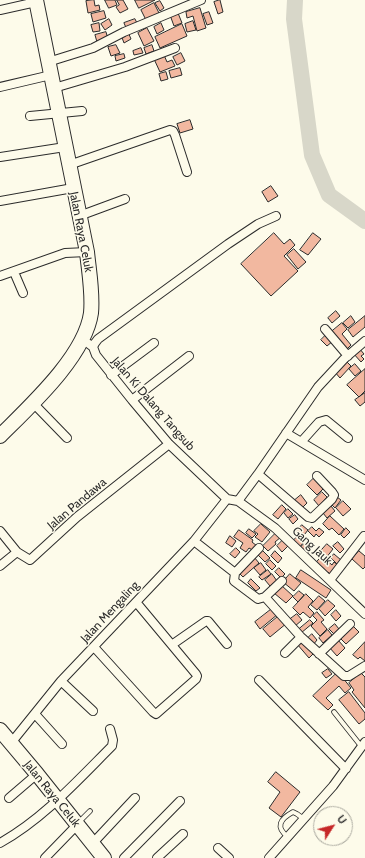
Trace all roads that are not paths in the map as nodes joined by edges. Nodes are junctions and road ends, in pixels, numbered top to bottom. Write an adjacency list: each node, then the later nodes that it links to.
1 (202, 0): 5 (street)
2 (36, 1): 3 (street); 5 (highway, Jalan Raya Celuk)
3 (0, 10)
4 (175, 48): 6 (street)
5 (48, 62): 6 (highway, Jalan Raya Celuk)
6 (52, 82): 7 (street); 9 (highway, Jalan Raya Celuk)
7 (0, 87)
8 (82, 111): 9 (street)
9 (58, 113): 10 (street); 11 (highway, Jalan Raya Celuk)
10 (30, 116)
11 (65, 147): 12 (street); 13 (highway, Jalan Raya Celuk)
12 (0, 157)
13 (69, 165): 14 (street); 15 (highway, Jalan Raya Celuk)
14 (187, 172)
15 (73, 188): 17 (street); 18 (highway, Jalan Raya Celuk)
16 (125, 199): 18 (street)
17 (0, 202)
18 (79, 216): 20 (highway, Jalan Raya Celuk)
19 (276, 216): 27 (street)
20 (86, 252): 21 (street); 27 (highway, Jalan Raya Celuk)
21 (14, 272): 22 (street); 23 (street)
22 (0, 276)
23 (22, 293)
24 (325, 329): 29 (street)
25 (365, 342): 29 (street)
26 (154, 343): 30 (street)
27 (88, 344): 30 (street, Jalan Ki Dalang Tangsub); 32 (highway, Jalan Raya Celuk)
28 (189, 356): 31 (street)
29 (348, 356): 33 (street)
30 (111, 375): 31 (street, Jalan Ki Dalang Tangsub)
31 (132, 400): 38 (street, Jalan Ki Dalang Tangsub)
32 (33, 403): 34 (highway, Jalan Raya Celuk); 35 (street)
33 (286, 433): 37 (street); 39 (street)
34 (0, 436)
35 (67, 438)
36 (348, 438): 37 (street)
37 (302, 441): 41 (street)
38 (169, 444): 42 (street, Jalan Ki Dalang Tangsub); 48 (street, Jalan Pandawa)
39 (258, 474): 40 (street); 43 (street)
40 (317, 476)
41 (365, 480)
42 (227, 499): 43 (street); 46 (street, Jalan Mengaling)
43 (238, 501): 51 (street, Gang Jauk)
44 (0, 531): 48 (street)
45 (364, 536): 51 (street)
46 (194, 541): 50 (street); 54 (street, Jalan Mengaling)
47 (259, 548): 50 (street)
48 (18, 552): 49 (street)
49 (0, 566)
50 (235, 573): 53 (street)
51 (330, 580): 55 (street, Gang Jauk)
52 (282, 581): 53 (street)
53 (265, 597): 57 (street)
54 (136, 602): 58 (street); 60 (street, Jalan Mengaling)
55 (365, 614)
56 (350, 624): 62 (street)
57 (301, 637): 61 (street); 62 (street)
58 (172, 644): 59 (street); 60 (street)
59 (227, 644)
60 (94, 646): 65 (street, Jalan Mengaling)
61 (285, 653)
62 (319, 654): 63 (street)
63 (363, 670)
64 (259, 680): 74 (street)
65 (61, 681): 66 (street); 68 (street, Jalan Mengaling)
66 (93, 712)
67 (334, 712): 73 (lane)
68 (35, 714): 71 (street, Jalan Mengaling); 72 (street)
69 (110, 729): 78 (street)
70 (0, 730): 71 (highway, Jalan Raya Celuk)
71 (11, 743): 75 (highway, Jalan Raya Celuk)
72 (62, 744)
73 (363, 744): 74 (street)
74 (346, 769): 81 (street)
75 (37, 774): 76 (street); 78 (highway, Jalan Raya Celuk)
76 (9, 798)
77 (135, 798): 86 (street)
78 (58, 800): 82 (highway, Jalan Raya Celuk); 85 (street)
79 (180, 801): 90 (street)
80 (90, 811): 82 (lane)
81 (304, 819): 84 (street); 84 (lane)
82 (77, 825): 86 (highway, Jalan Raya Celuk); 88 (street)
83 (183, 834): 91 (street)
84 (288, 837): 93 (street)
85 (0, 843)
86 (92, 844): 89 (highway, Jalan Raya Celuk)
87 (218, 848): 92 (street)
88 (44, 858)
89 (104, 858)
90 (124, 858)
91 (157, 858)
92 (229, 858)
93 (269, 858)

